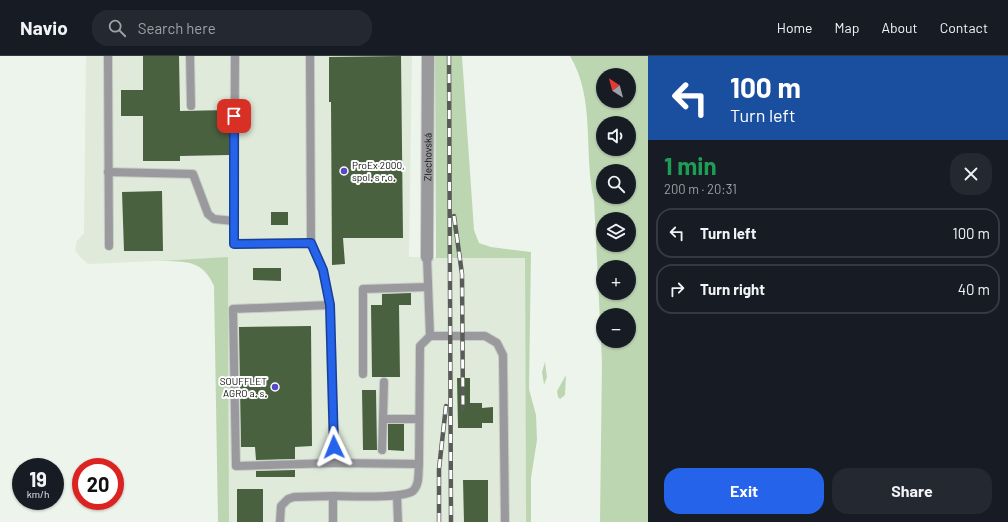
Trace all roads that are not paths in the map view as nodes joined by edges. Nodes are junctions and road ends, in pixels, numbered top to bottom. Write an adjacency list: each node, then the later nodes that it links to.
1 (108, 56): 7 (lane)
2 (190, 56): 6 (lane)
3 (235, 56): 8 (lane)
4 (310, 56): 9 (lane)
5 (428, 56): 11 (street, Zlechovská)
6 (191, 106)
7 (108, 172): 8 (lane); 10 (lane)
8 (234, 220): 9 (lane)
9 (311, 243): 13 (lane)
10 (109, 246)
11 (427, 257): 12 (lane)
12 (428, 287): 14 (lane); 15 (lane)
13 (330, 305): 20 (lane); 20 (lane)
14 (430, 336): 18 (lane); 27 (lane)
15 (363, 374)
16 (384, 382): 17 (lane)
17 (383, 419): 18 (lane); 19 (lane)
18 (419, 419): 21 (lane)
19 (382, 450)
20 (334, 463): 21 (lane)
21 (419, 464): 23 (lane)
22 (333, 496): 23 (lane); 24 (lane); 25 (lane)
23 (397, 496): 26 (lane)
24 (280, 522)
25 (333, 522)
26 (398, 522)
27 (505, 522)

